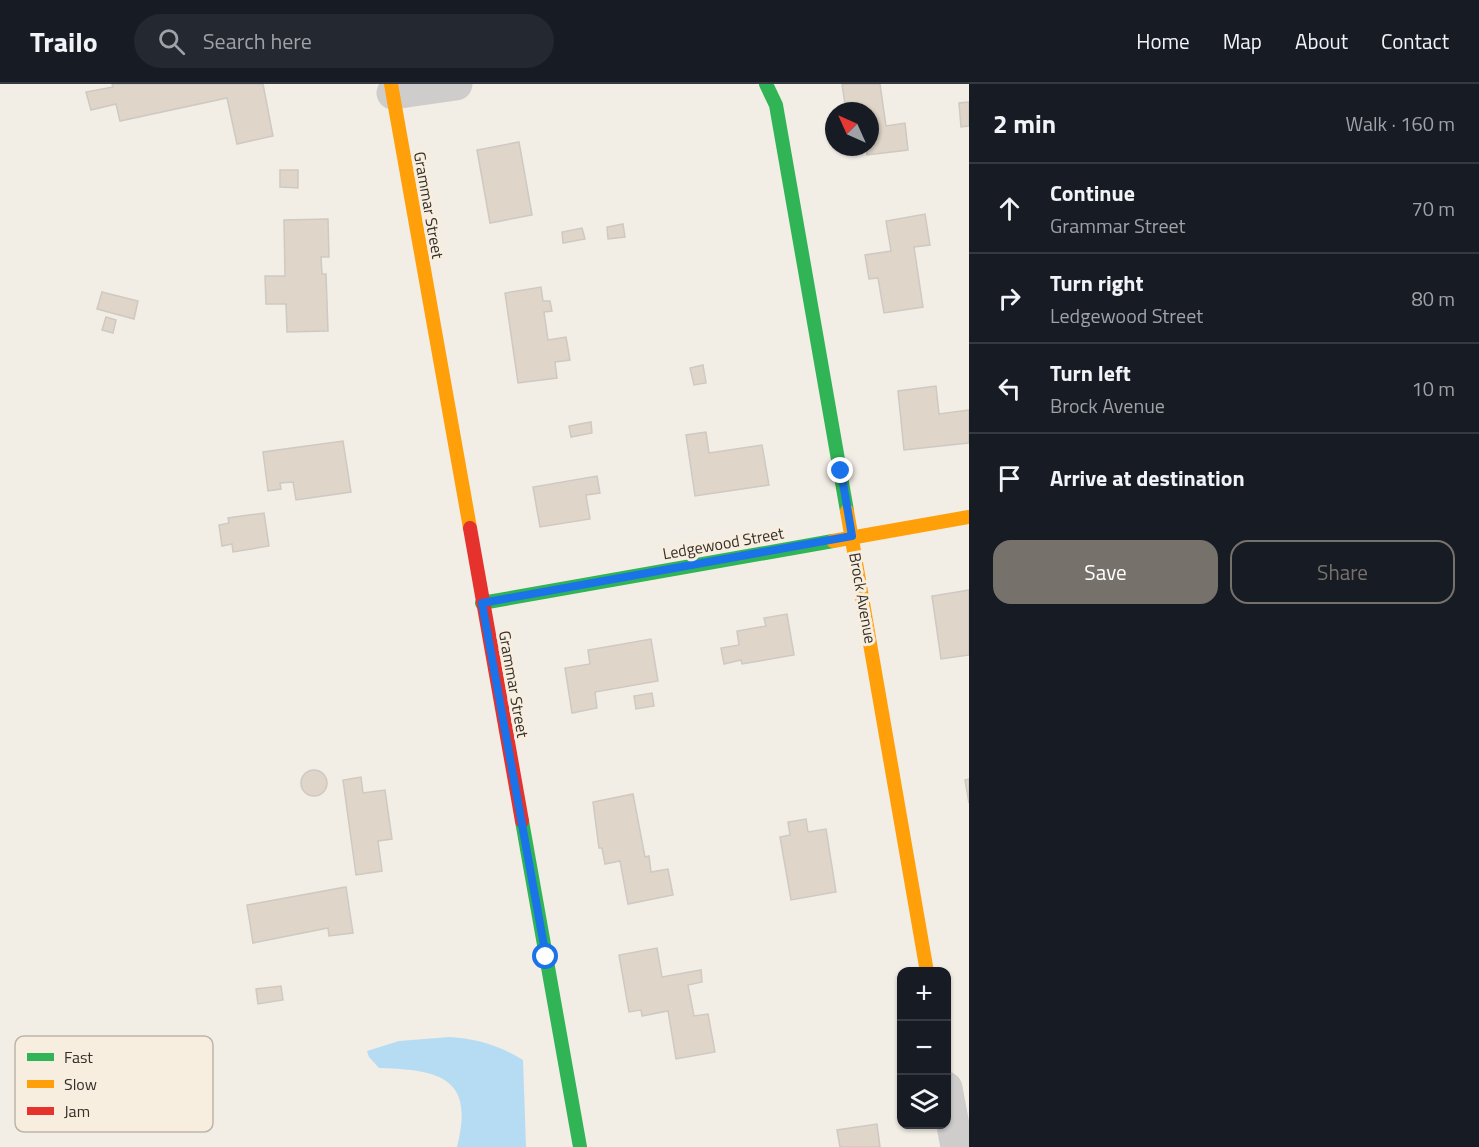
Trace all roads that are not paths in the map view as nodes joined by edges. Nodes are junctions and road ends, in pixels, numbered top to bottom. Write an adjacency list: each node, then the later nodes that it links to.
1 (456, 84): 3 (street)
2 (766, 84): 5 (street, Brock Avenue)
3 (392, 89): 6 (street, Grammar Street)
4 (969, 517): 5 (street, Ledgewood Street)
5 (852, 536): 6 (street, Ledgewood Street); 7 (street, Brock Avenue)
6 (482, 603): 9 (street, Grammar Street)
7 (926, 967)
8 (951, 1115): 10 (street)
9 (580, 1147)
10 (957, 1147)

